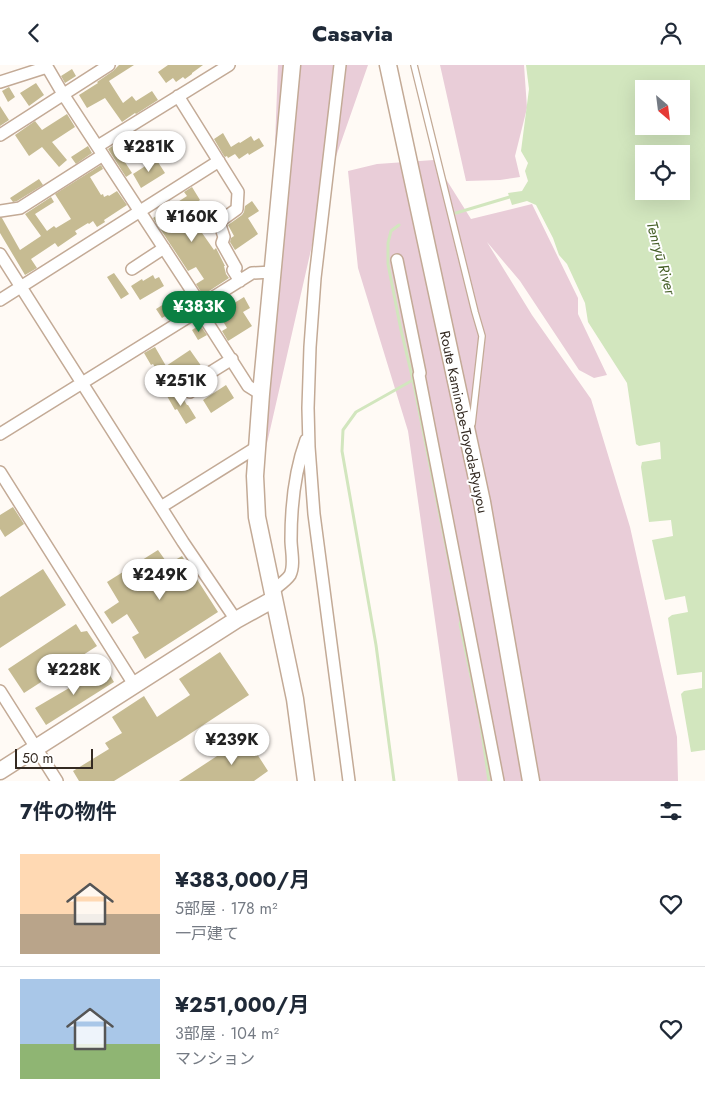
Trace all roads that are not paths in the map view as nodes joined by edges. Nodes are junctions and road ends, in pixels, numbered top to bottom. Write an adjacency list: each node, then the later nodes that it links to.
1 (109, 65): 9 (street)
2 (229, 65): 10 (street)
3 (292, 65): 20 (street)
4 (340, 65): 29 (street)
5 (388, 65): 31 (street, Route Kaminobe-Toyoda-Ryuyou)
6 (414, 65): 31 (lane)
7 (46, 66): 8 (street); 9 (street)
8 (0, 82)
9 (64, 94): 11 (street); 12 (street)
10 (178, 96): 12 (street); 13 (street)
11 (0, 135)
12 (100, 151): 14 (street); 15 (street)
13 (219, 161): 15 (street); 21 (street)
14 (0, 211)
15 (140, 211): 16 (street); 22 (street)
16 (164, 248): 19 (street); 24 (street)
17 (0, 254): 22 (street)
18 (397, 259): 44 (street)
19 (132, 269)
20 (272, 271): 21 (street); 28 (street)
21 (240, 281): 24 (street)
22 (20, 287): 23 (street); 26 (street)
23 (0, 300)
24 (201, 307): 25 (street); 26 (street)
25 (232, 359): 27 (street); 28 (street)
26 (82, 383): 30 (street); 34 (street)
27 (190, 392)
28 (261, 394): 32 (street)
29 (308, 431): 35 (street); 43 (street)
30 (0, 434)
31 (469, 444): 45 (street, Route Kaminobe-Toyoda-Ryuyou)
32 (257, 447): 34 (street); 35 (street)
33 (0, 472): 37 (street)
34 (161, 507): 36 (street)
35 (273, 595): 36 (street); 42 (street)
36 (236, 620): 37 (street)
37 (135, 686): 39 (street)
38 (0, 691): 39 (street)
39 (36, 748): 40 (street); 41 (street)
40 (0, 771)
41 (57, 781)
42 (306, 781)
43 (350, 781)
44 (498, 781)
45 (531, 781)

